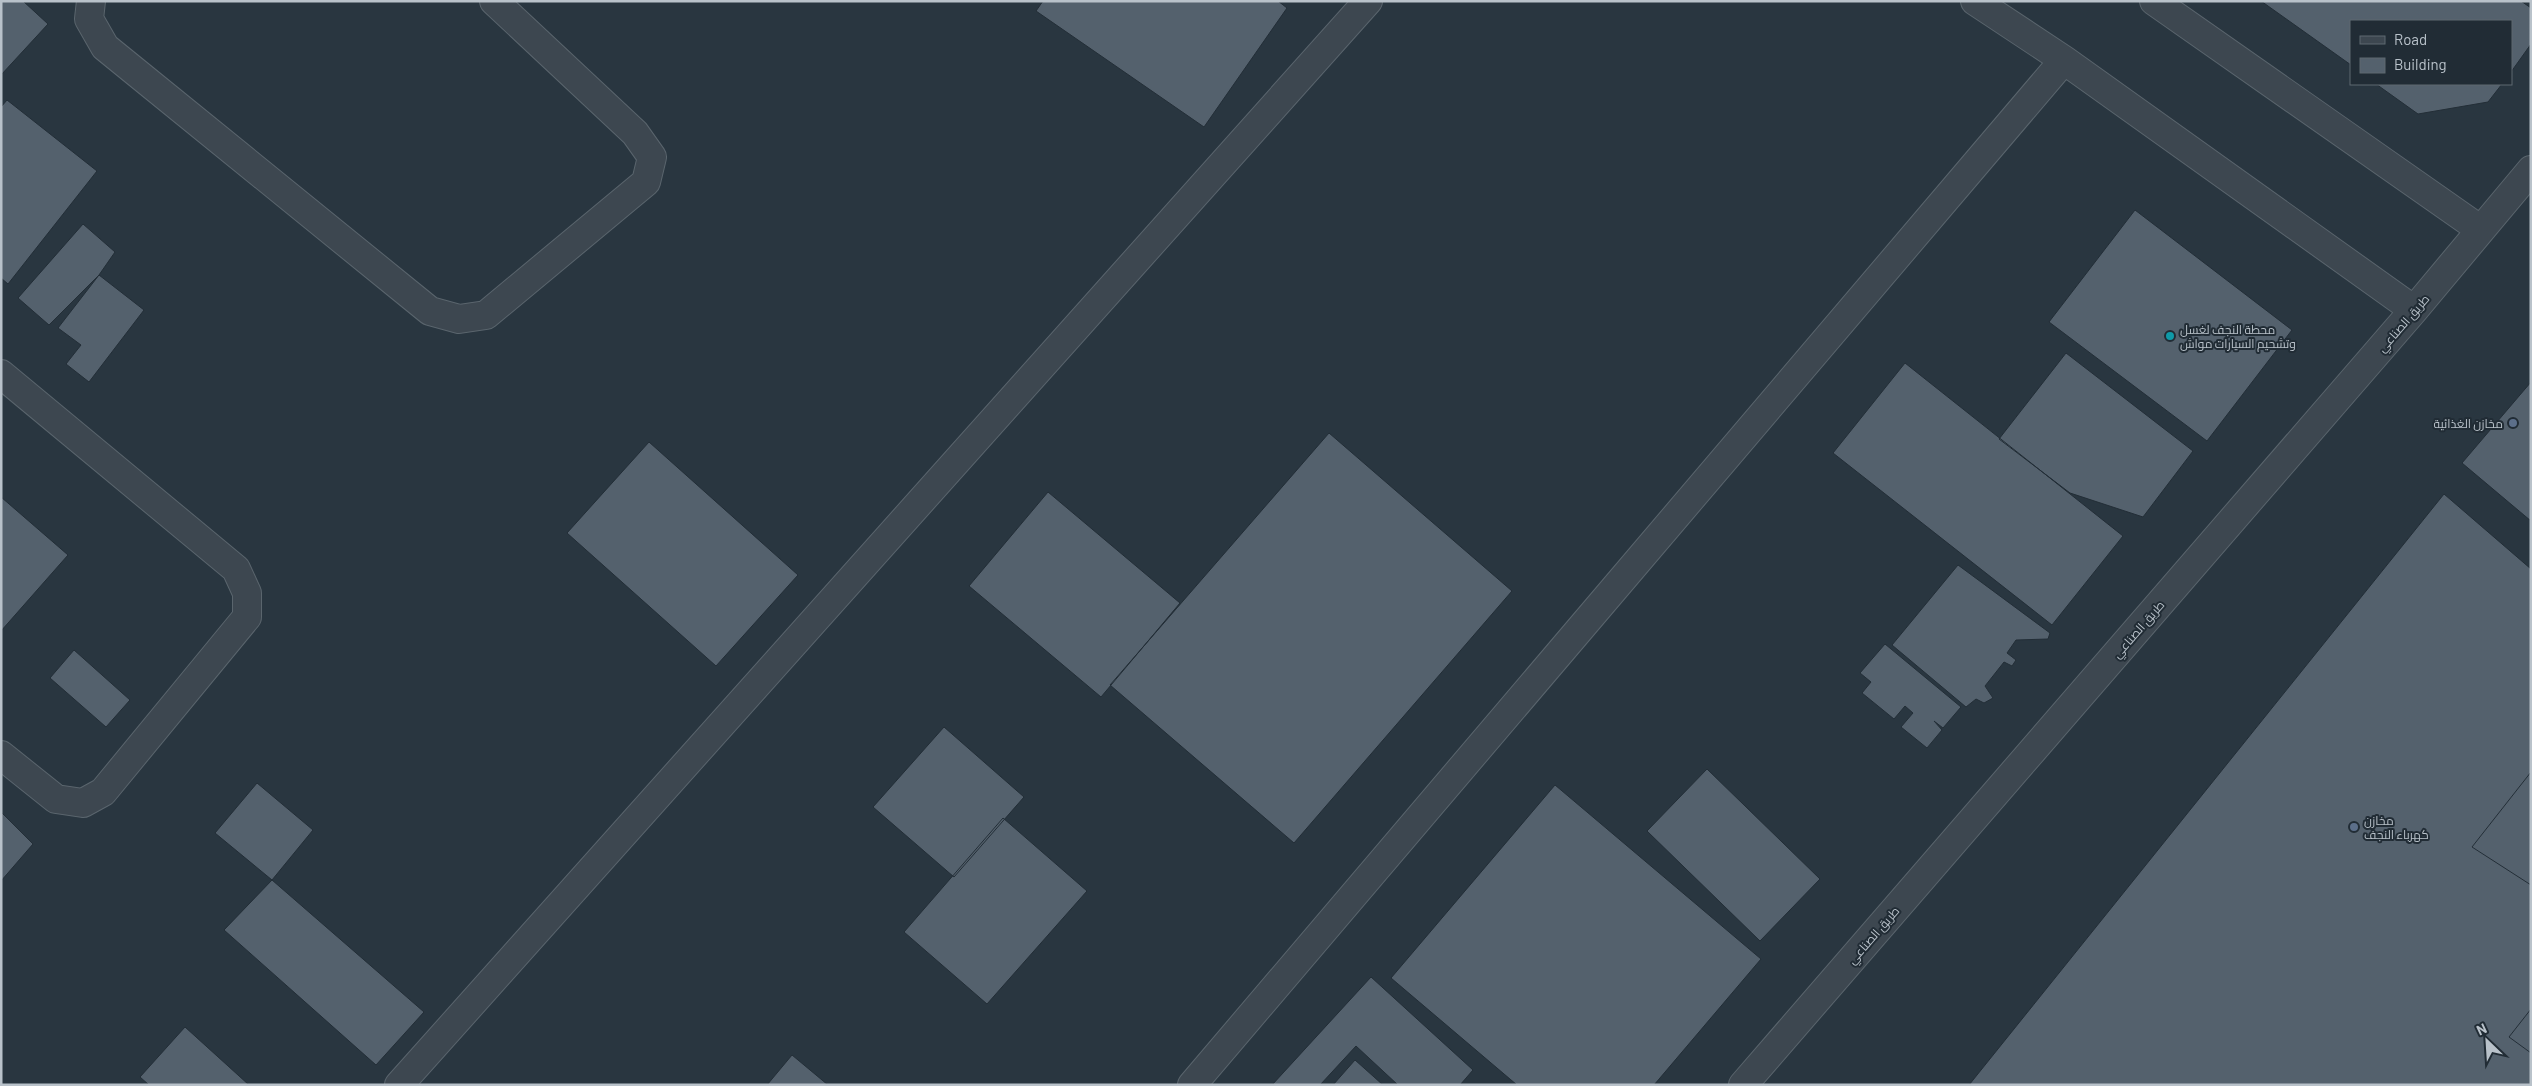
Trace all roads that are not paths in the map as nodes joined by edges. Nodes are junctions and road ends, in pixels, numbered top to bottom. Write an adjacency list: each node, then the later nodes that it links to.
1 (90, 1): 2 (street)
2 (494, 1)
3 (1368, 1): 12 (street)
4 (1975, 1): 6 (street)
5 (2154, 1): 8 (street)
6 (2064, 60): 9 (street); 13 (street)
7 (2531, 170): 8 (street, طريق الصناعي)
8 (2481, 230): 9 (street, طريق الصناعي)
9 (2414, 310): 14 (street, طريق الصناعي)
10 (1, 374): 11 (street)
11 (1, 755)
12 (399, 1085)
13 (1192, 1085)
14 (1743, 1085)

